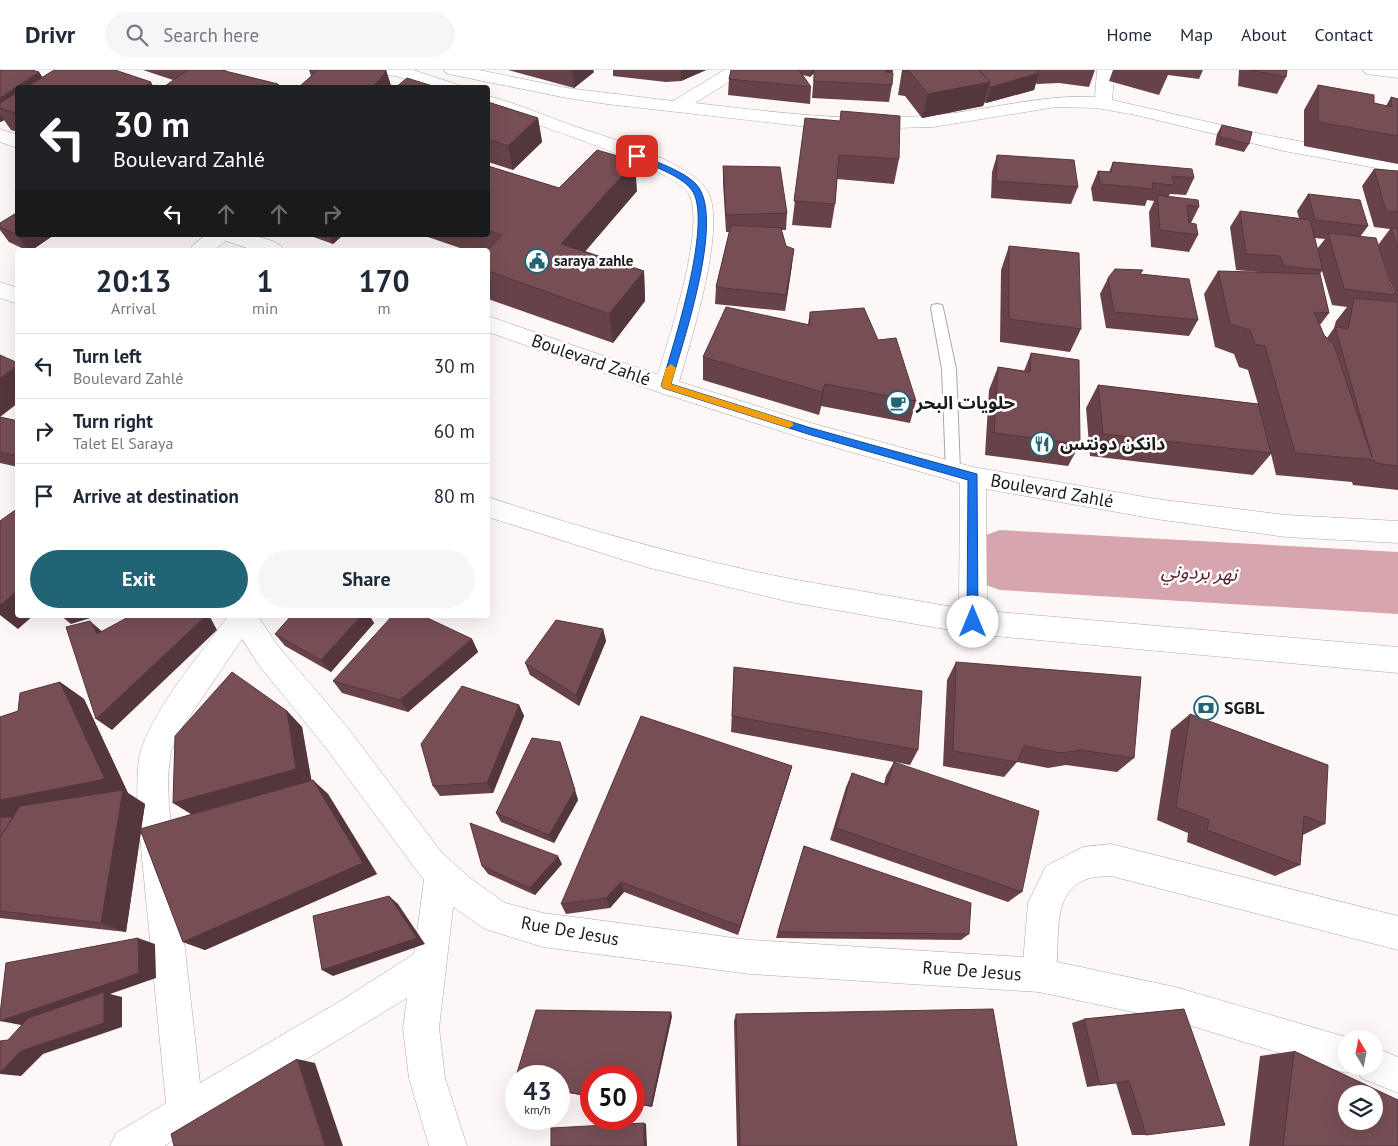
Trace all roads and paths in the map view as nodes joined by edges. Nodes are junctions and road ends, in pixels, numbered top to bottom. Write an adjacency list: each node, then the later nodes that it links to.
1 (374, 70): 7 (main road)
2 (452, 70): 11 (main road)
3 (736, 70): 11 (main road)
4 (1106, 70): 10 (main road)
5 (1372, 70): 6 (main road)
6 (1398, 73)
7 (410, 77): 8 (main road)
8 (439, 85)
9 (490, 102): 23 (main road)
10 (1103, 104): 11 (main road); 14 (main road)
11 (676, 107)
12 (0, 135): 13 (main road)
13 (15, 141)
14 (1398, 166)
15 (217, 237): 17 (main road)
16 (237, 237): 18 (main road)
17 (203, 248)
18 (268, 248)
19 (0, 289): 20 (main road)
20 (15, 296)
21 (938, 308): 24 (lane)
22 (490, 325): 23 (main road, Boulevard Zahlé)
23 (666, 386): 24 (main road, Boulevard Zahlé)
24 (963, 474): 26 (main road, Boulevard Zahlé); 29 (main road)
25 (490, 507): 29 (main road)
26 (1398, 532)
27 (241, 618): 38 (main road)
28 (243, 618): 31 (main road, Rue De Jesus)
29 (973, 622): 30 (main road)
30 (1398, 660)
31 (441, 873): 33 (main road); 34 (main road, Rue De Jesus)
32 (1398, 934): 34 (main road)
33 (428, 964): 38 (main road); 40 (main road)
34 (1039, 975): 35 (main road, Rue De Jesus)
35 (1338, 1053)
36 (1383, 1069): 37 (main road)
37 (1398, 1075)
38 (185, 1114): 39 (main road)
39 (129, 1146)
40 (448, 1146)

